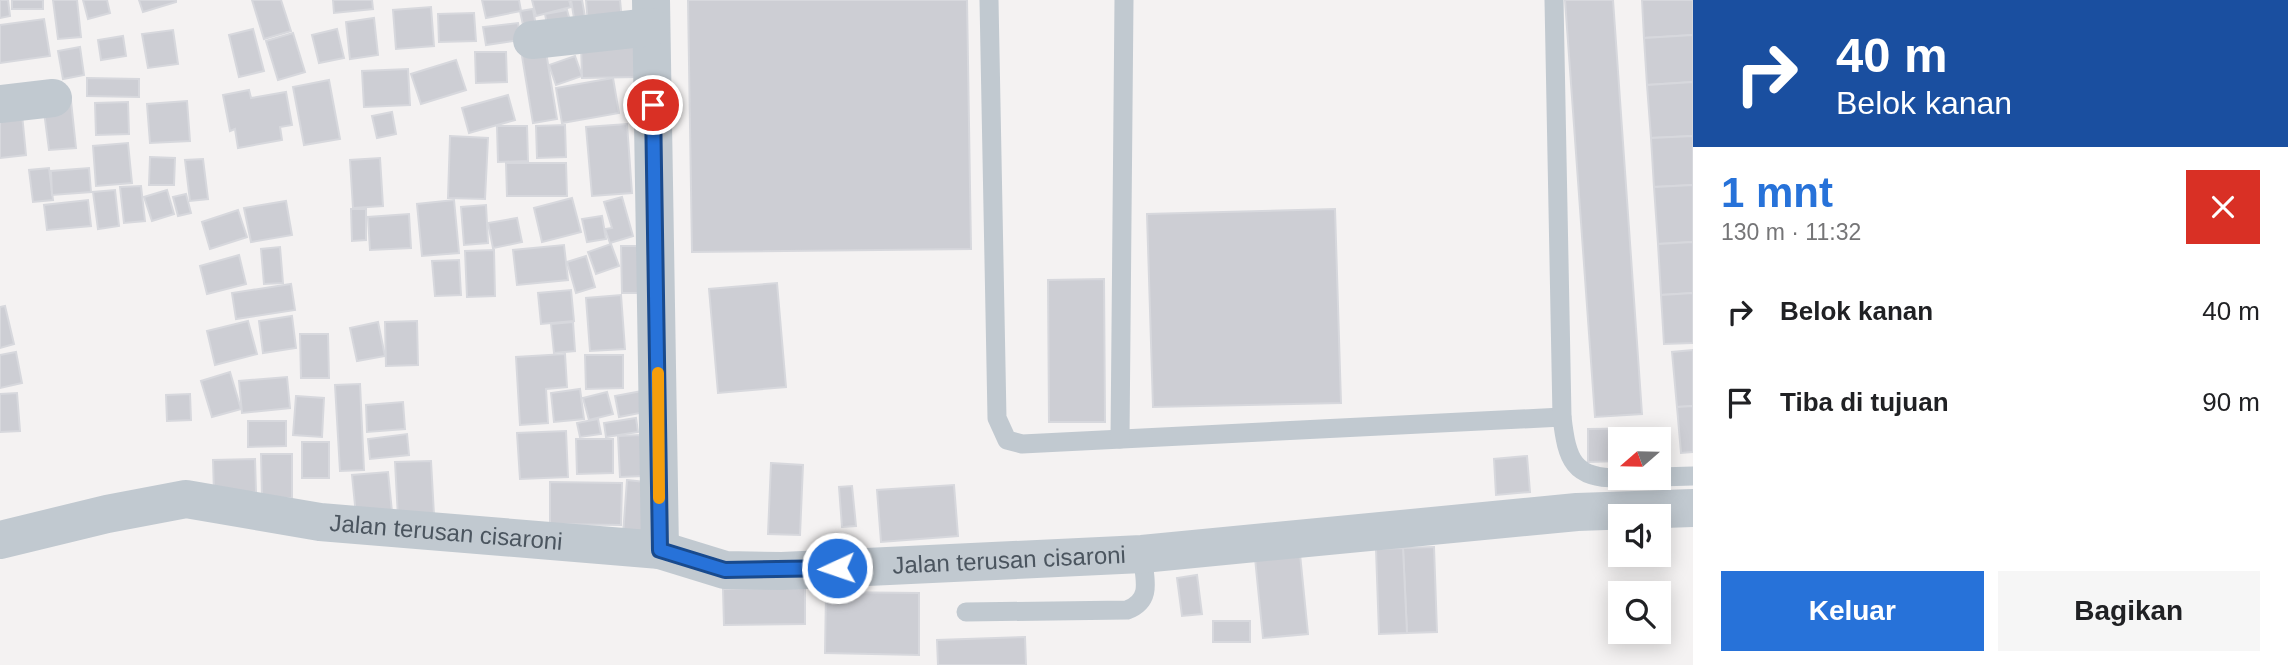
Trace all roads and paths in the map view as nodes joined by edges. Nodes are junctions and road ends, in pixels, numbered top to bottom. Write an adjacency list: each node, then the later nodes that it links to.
1 (989, 0): 9 (lane)
2 (1124, 0): 9 (lane)
3 (1554, 0): 8 (lane)
4 (651, 13): 5 (street); 15 (street)
5 (532, 40)
6 (53, 98): 7 (street)
7 (0, 104)
8 (1562, 416): 9 (lane); 12 (lane)
9 (1121, 439)
10 (1693, 476): 11 (lane)
11 (1671, 477)
12 (1608, 478)
13 (1693, 508): 16 (street, Jalan terusan cisaroni)
14 (0, 540): 15 (street, Jalan terusan cisaroni)
15 (660, 550): 16 (street, Jalan terusan cisaroni)
16 (1142, 554): 17 (lane)
17 (966, 612)

